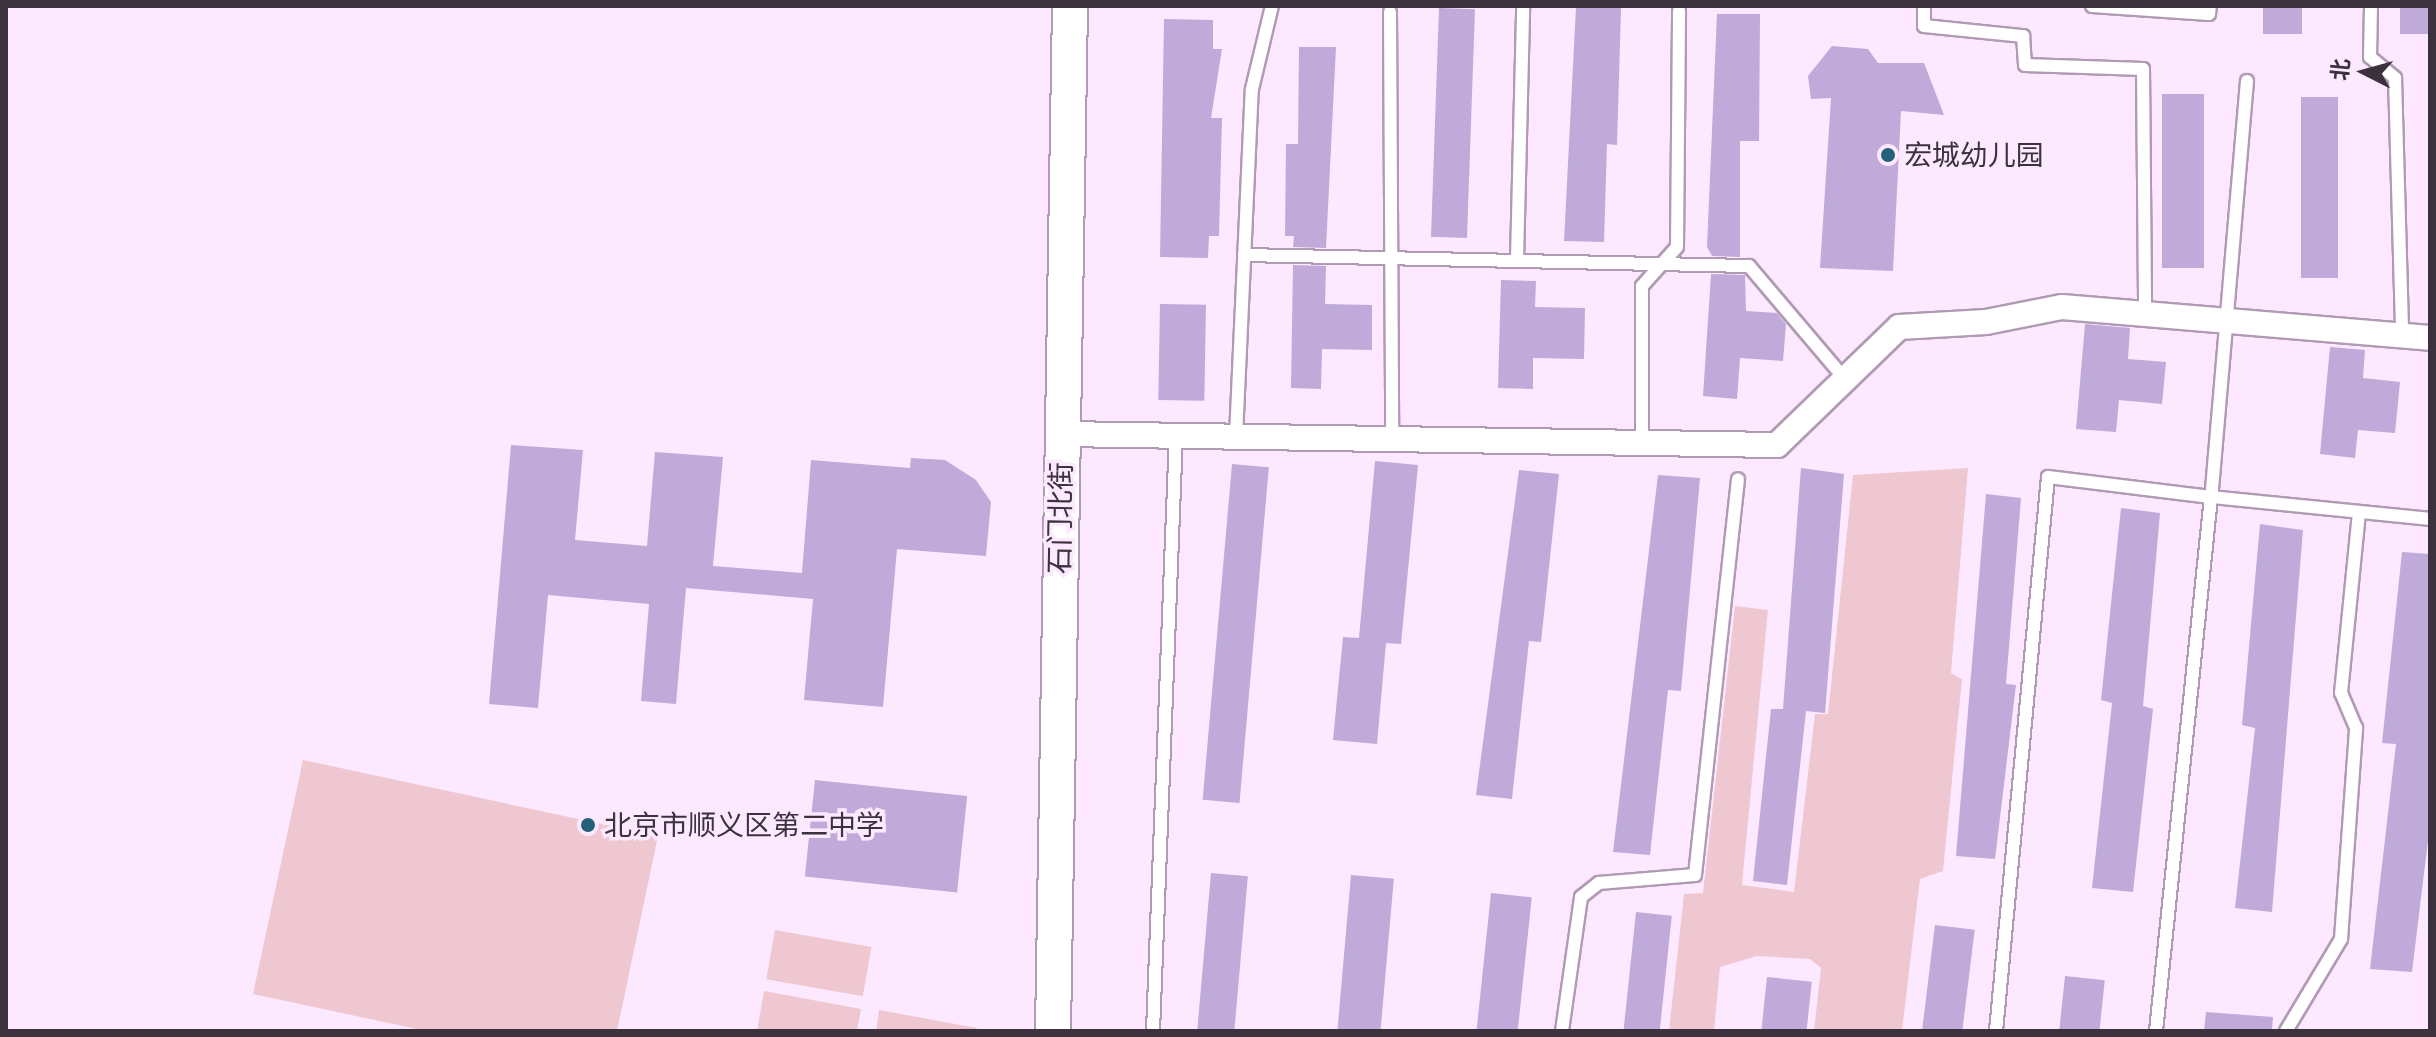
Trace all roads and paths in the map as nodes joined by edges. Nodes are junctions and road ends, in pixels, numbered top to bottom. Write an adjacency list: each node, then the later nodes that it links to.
1 (1070, 6): 20 (street, 石门北街)
2 (1272, 6): 11 (lane)
3 (1523, 6): 13 (lane)
4 (1924, 6): 15 (lane)
5 (2092, 6): 6 (lane)
6 (2210, 6)
7 (2371, 6): 17 (lane)
8 (1679, 11): 14 (lane)
9 (1390, 12): 12 (lane)
10 (2247, 81): 16 (lane)
11 (1244, 255): 12 (lane); 22 (lane)
12 (1391, 257): 13 (lane); 23 (lane)
13 (1517, 260): 14 (lane)
14 (1662, 264): 19 (lane); 24 (lane)
15 (2145, 314): 16 (street); 19 (street)
16 (2230, 321): 17 (street); 26 (lane)
17 (2402, 335): 18 (street)
18 (2430, 338)
19 (1845, 379): 24 (street)
20 (1061, 434): 21 (street); 29 (street, 石门北街)
21 (1176, 436): 22 (street); 30 (lane)
22 (1236, 437): 23 (street)
23 (1392, 439): 24 (street)
24 (1642, 442)
25 (1738, 479): 31 (lane)
26 (2211, 497): 27 (lane); 32 (lane); 33 (lane)
27 (2359, 512): 28 (lane); 34 (lane)
28 (2430, 519)
29 (1053, 1031)
30 (1153, 1031)
31 (1562, 1031)
32 (1996, 1031)
33 (2156, 1031)
34 (2286, 1031)

